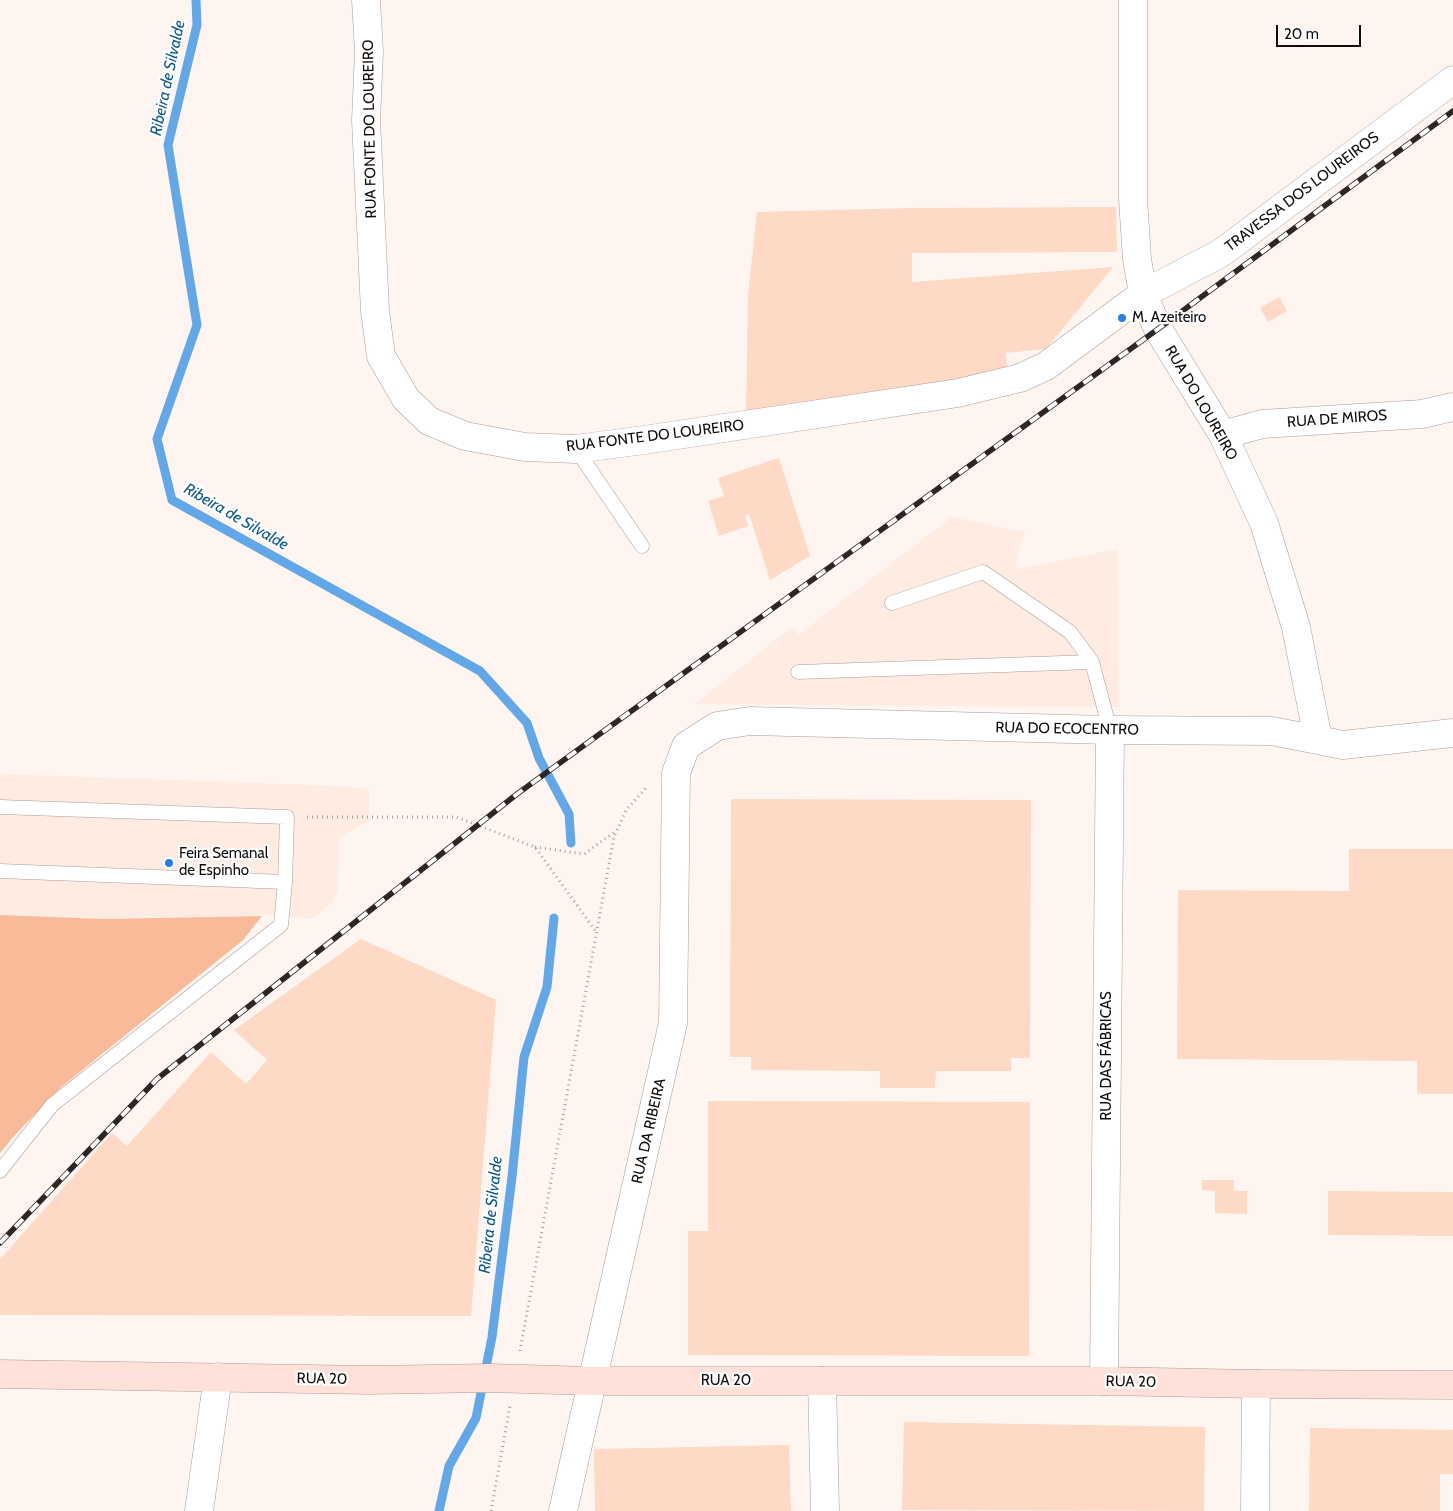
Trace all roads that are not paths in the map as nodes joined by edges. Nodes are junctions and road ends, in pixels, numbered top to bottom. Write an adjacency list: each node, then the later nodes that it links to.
1 (366, 0): 7 (street, RUA FONTE DO LOUREIRO)
2 (1133, 0): 4 (street, RUA DO LOUREIRO)
3 (1453, 80): 4 (street, TRAVESSA DOS LOUREIROS)
4 (1143, 294): 6 (street, RUA DO LOUREIRO); 7 (street, RUA FONTE DO LOUREIRO)
5 (1453, 407): 6 (street, RUA DE MIROS)
6 (1223, 435): 14 (street, RUA DO LOUREIRO)
7 (576, 449): 8 (lane)
8 (642, 546)
9 (892, 603): 10 (lane)
10 (1092, 662): 11 (lane); 12 (lane)
11 (798, 672)
12 (1110, 730): 14 (street, RUA DO ECOCENTRO); 15 (street, RUA DO ECOCENTRO); 24 (street, RUA DAS FÁBRICAS)
13 (1453, 733): 14 (street, RUA DO ECOCENTRO)
14 (1318, 739)
15 (686, 746): 22 (street, RUA DA RIBEIRA)
16 (0, 807): 18 (lane)
17 (0, 871): 18 (lane)
18 (285, 882): 19 (lane)
19 (0, 1171)
20 (0, 1374): 21 (main road, RUA 20)
21 (218, 1377): 22 (main road, RUA 20); 27 (street)
22 (592, 1381): 23 (main road, RUA 20); 28 (street, RUA DA RIBEIRA)
23 (822, 1381): 24 (main road, RUA 20); 29 (street)
24 (1104, 1381): 25 (main road, RUA 20)
25 (1256, 1384): 26 (main road, RUA 20); 30 (street)
26 (1453, 1385)
27 (199, 1511)
28 (563, 1511)
29 (825, 1511)
30 (1255, 1511)

